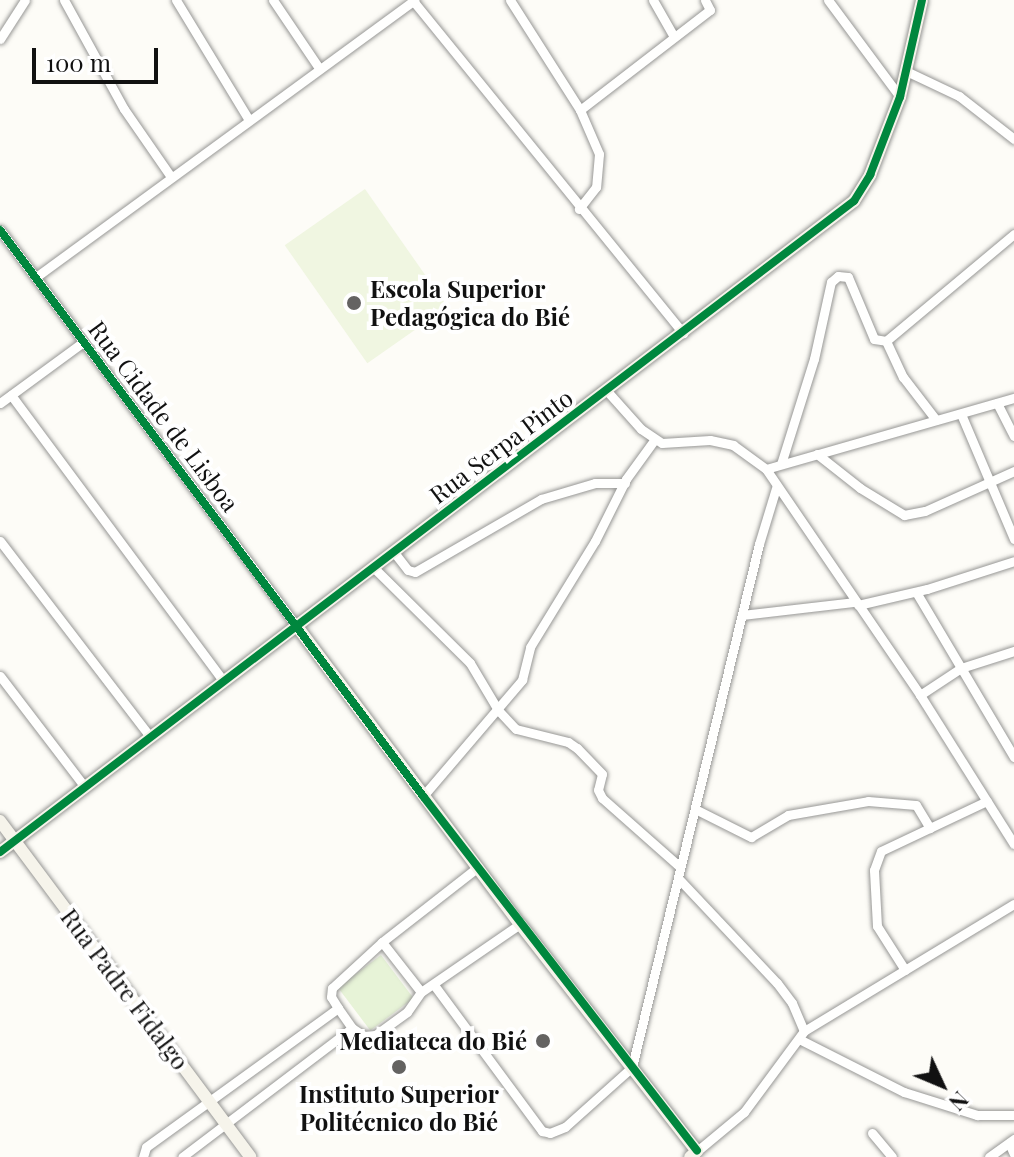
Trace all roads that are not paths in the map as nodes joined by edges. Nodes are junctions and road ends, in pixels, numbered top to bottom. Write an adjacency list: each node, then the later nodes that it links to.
1 (25, 0): 12 (street)
2 (64, 0): 19 (street)
3 (176, 0): 17 (street)
4 (273, 0): 13 (street)
5 (510, 0): 16 (street)
6 (653, 0): 11 (street)
7 (705, 0): 11 (street)
8 (828, 0): 15 (street)
9 (922, 0): 14 (street, Rua Serpa Pinto)
10 (414, 1): 13 (street); 20 (street)
11 (673, 35): 16 (street)
12 (0, 39)
13 (319, 68): 17 (street)
14 (906, 71): 15 (street, Rua Serpa Pinto); 18 (street)
15 (900, 97): 24 (street, Rua Serpa Pinto)
16 (580, 110): 20 (street)
17 (249, 120): 19 (street)
18 (1014, 139)
19 (171, 177): 23 (street)
20 (579, 209): 24 (street)
21 (0, 230): 23 (street, Rua Cidade de Lisboa)
22 (1014, 234): 25 (street)
23 (36, 277): 26 (street, Rua Cidade de Lisboa)
24 (683, 333): 27 (street, Rua Serpa Pinto)
25 (886, 341): 33 (street); 37 (street)
26 (83, 342): 28 (street); 51 (street, Rua Cidade de Lisboa)
27 (607, 391): 35 (street); 45 (street, Rua Serpa Pinto)
28 (11, 395): 30 (street); 55 (street)
29 (1014, 398): 31 (street)
30 (0, 403)
31 (997, 403): 32 (street); 34 (street)
32 (961, 414): 33 (street); 41 (street)
33 (936, 420): 36 (street)
34 (1014, 436)
35 (655, 439): 38 (street); 40 (street)
36 (817, 454): 37 (street); 41 (street)
37 (781, 464): 38 (street)
38 (766, 469): 42 (street)
39 (1014, 471): 41 (street)
40 (625, 483): 45 (street); 57 (street)
41 (989, 484): 43 (street)
42 (776, 488): 49 (street); 50 (street)
43 (1014, 539)
44 (0, 541): 58 (street)
45 (393, 551): 47 (street, Rua Serpa Pinto)
46 (1014, 561): 48 (street)
47 (372, 566): 51 (street, Rua Serpa Pinto); 57 (street)
48 (916, 592): 49 (street); 53 (street)
49 (856, 604): 50 (street); 56 (street)
50 (742, 615): 64 (street)
51 (296, 625): 55 (street, Rua Serpa Pinto); 62 (street)
52 (1014, 651): 53 (street)
53 (961, 668): 56 (street); 59 (street)
54 (0, 676): 61 (street)
55 (222, 679): 58 (street, Rua Serpa Pinto)
56 (920, 695): 63 (street)
57 (498, 710): 62 (street); 71 (street)
58 (149, 735): 61 (street, Rua Serpa Pinto)
59 (1010, 740): 60 (street)
60 (1014, 757)
61 (84, 786): 67 (street, Rua Serpa Pinto)
62 (423, 796): 70 (street)
63 (987, 801): 66 (street); 68 (street)
64 (695, 809): 66 (street); 71 (street)
65 (0, 821): 67 (street, Rua Padre Fidalgo)
66 (930, 828): 75 (street)
67 (14, 841): 69 (street, Rua Serpa Pinto); 82 (street, Rua Padre Fidalgo)
68 (1014, 844)
69 (0, 852)
70 (478, 867): 73 (street); 74 (street)
71 (679, 872): 80 (street); 81 (street)
72 (1014, 904): 75 (street)
73 (520, 924): 76 (street); 81 (street)
74 (382, 942): 77 (street); 78 (street)
75 (905, 970): 80 (street)
76 (434, 985): 77 (street); 81 (street)
77 (421, 992): 79 (street)
78 (338, 1008): 79 (street); 82 (street)
79 (352, 1028): 84 (street)
80 (802, 1035): 83 (street); 87 (street)
81 (632, 1067): 87 (street)
82 (208, 1101): 84 (street, Rua Padre Fidalgo); 89 (street)
83 (1014, 1115)
84 (227, 1125): 90 (street); 91 (street, Rua Padre Fidalgo)
85 (872, 1133): 92 (street)
86 (1011, 1141): 88 (street); 93 (street)
87 (693, 1154)
88 (1014, 1154)
89 (143, 1157)
90 (182, 1157)
91 (250, 1157)
92 (892, 1157)
93 (989, 1157)

